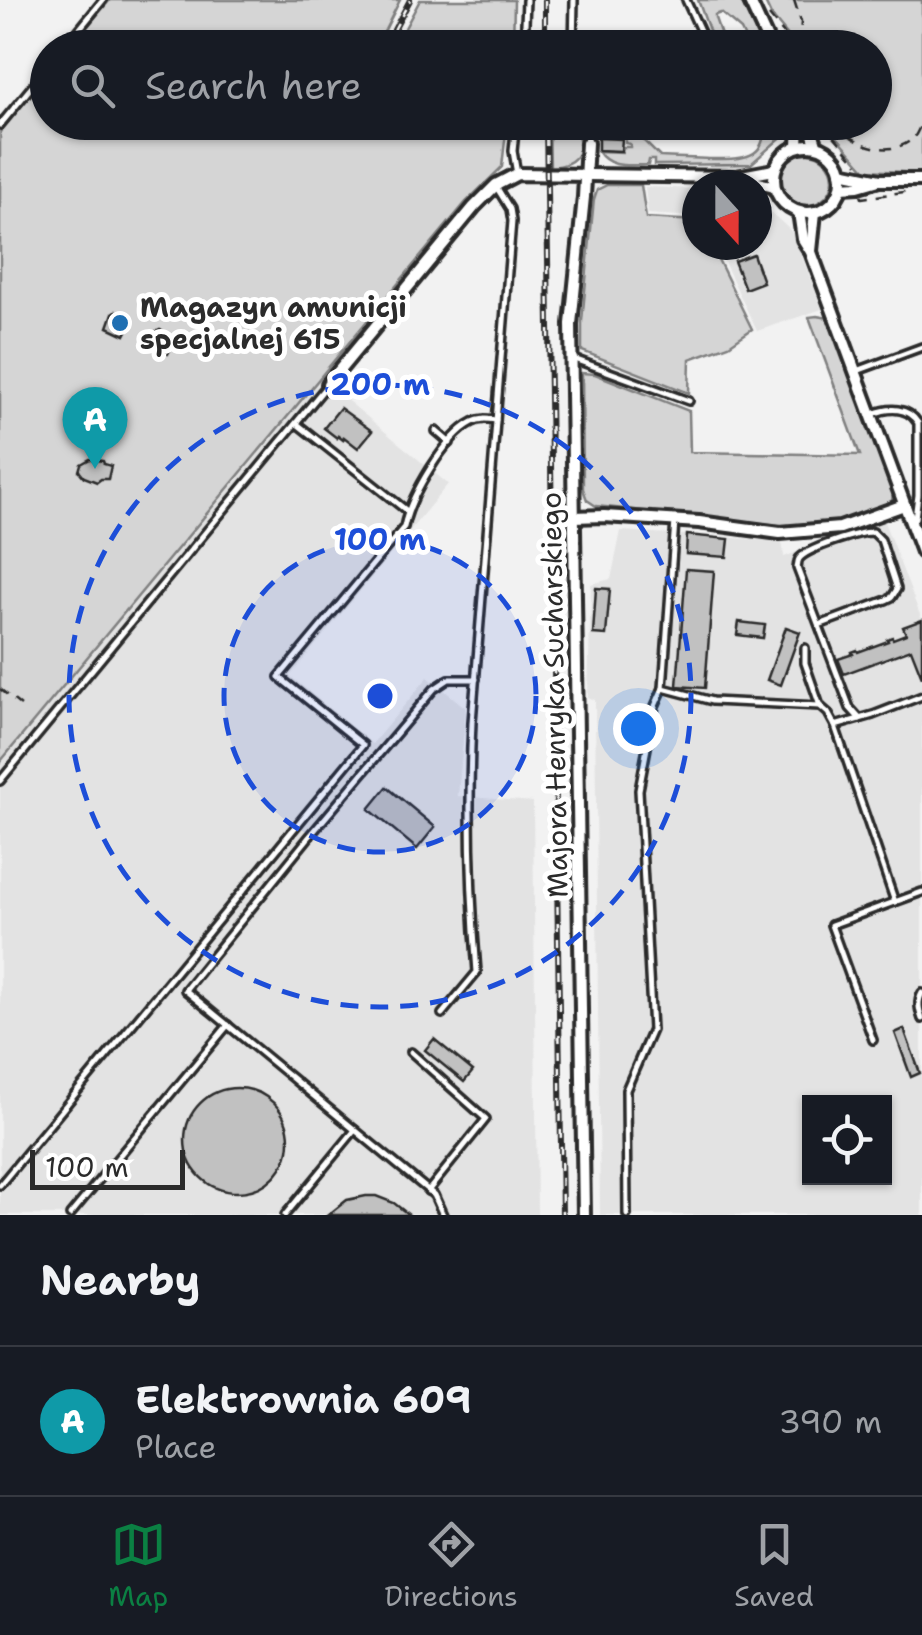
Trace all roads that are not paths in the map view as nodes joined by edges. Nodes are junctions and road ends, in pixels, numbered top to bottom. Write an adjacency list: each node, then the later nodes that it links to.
1 (92, 0): 6 (lane)
2 (526, 0): 8 (lane)
3 (574, 0): 9 (lane)
4 (686, 0): 10 (lane)
5 (749, 0): 11 (street)
6 (102, 2): 7 (lane)
7 (79, 30)
8 (525, 30)
9 (573, 30)
10 (700, 30)
11 (763, 30)
12 (30, 89): 13 (lane)
13 (0, 125)
14 (514, 140): 23 (lane)
15 (586, 140): 18 (lane)
16 (798, 140): 20 (street)
17 (815, 140): 19 (street)
18 (586, 143): 24 (street, Majora Henryka Sucharskiego)
19 (816, 144): 20 (street); 22 (street)
20 (798, 146): 21 (street)
21 (774, 170): 29 (street)
22 (842, 172): 26 (street); 30 (street)
23 (517, 174): 24 (street); 28 (street)
24 (586, 174): 25 (street); 35 (street, Majora Henryka Sucharskiego)
25 (682, 176)
26 (880, 180): 27 (street); 30 (street)
27 (922, 180)
28 (496, 185): 37 (street); 40 (lane)
29 (774, 186): 31 (street)
30 (841, 187): 32 (street)
31 (799, 212): 32 (street); 33 (street)
32 (815, 212): 33 (street)
33 (811, 252): 36 (street)
34 (922, 347): 36 (lane)
35 (572, 358): 38 (lane); 46 (street, Majora Henryka Sucharskiego)
36 (854, 372): 39 (street)
37 (328, 384): 41 (lane)
38 (689, 402)
39 (870, 415): 44 (street); 47 (lane)
40 (496, 420): 43 (lane); 52 (lane)
41 (296, 422): 45 (lane); 58 (lane)
42 (436, 431): 43 (lane)
43 (450, 444): 45 (lane)
44 (904, 504): 47 (street); 48 (street)
45 (407, 511): 68 (lane)
46 (574, 517): 48 (street); 73 (street, Majora Henryka Sucharskiego)
47 (910, 520): 49 (street)
48 (675, 522): 53 (lane)
49 (922, 552)
50 (819, 625): 50 (lane); 56 (lane)
51 (805, 648): 55 (lane)
52 (476, 679): 62 (lane); 64 (lane)
53 (663, 688): 55 (lane); 74 (lane)
54 (922, 696): 56 (lane)
55 (820, 706): 57 (lane)
56 (860, 720): 57 (lane)
57 (835, 726): 60 (lane)
58 (0, 781)
59 (922, 892): 60 (lane)
60 (895, 902): 65 (lane)
61 (922, 994): 63 (lane)
62 (442, 1014)
63 (922, 1019)
64 (228, 1025): 67 (lane); 70 (lane)
65 (874, 1040)
66 (411, 1052): 69 (lane)
67 (355, 1130): 69 (lane); 71 (lane)
68 (0, 1185)
69 (428, 1191): 72 (lane)
70 (70, 1215)
71 (285, 1215)
72 (443, 1215)
73 (584, 1215)
74 (628, 1215)

